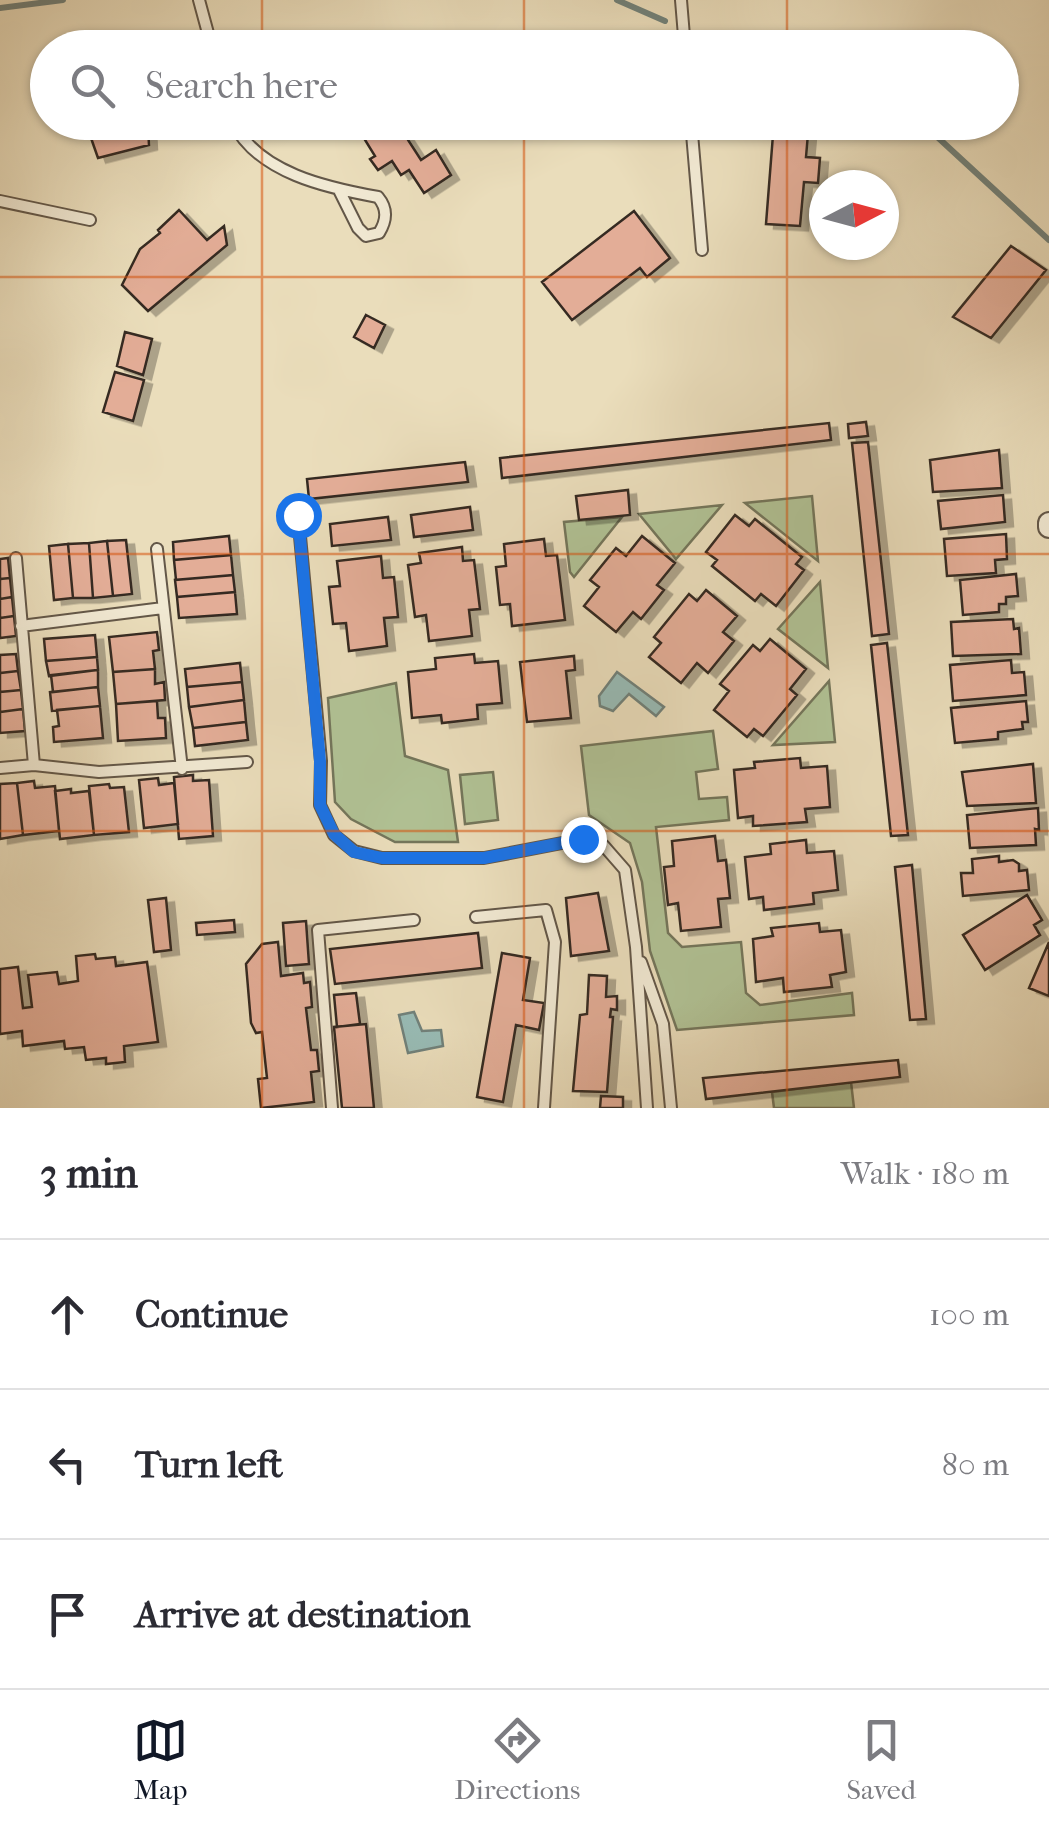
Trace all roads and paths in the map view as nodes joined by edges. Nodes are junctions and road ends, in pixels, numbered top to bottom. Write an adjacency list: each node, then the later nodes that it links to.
1 (199, 0): 3 (lane)
2 (680, 0): 4 (lane)
3 (207, 30)
4 (682, 30)
5 (246, 140): 7 (lane)
6 (693, 140): 10 (lane)
7 (339, 190): 7 (lane)
8 (0, 201): 9 (lane)
9 (90, 220)
10 (702, 250)
11 (298, 515): 22 (lane)
12 (157, 549): 14 (lane)
13 (16, 558): 15 (lane)
14 (163, 608): 15 (lane); 19 (lane)
15 (21, 626): 17 (lane)
16 (246, 762): 19 (lane)
17 (34, 766): 18 (lane); 19 (lane)
18 (0, 768)
19 (182, 769)
20 (476, 917): 24 (lane)
21 (414, 920): 23 (lane)
22 (636, 948): 25 (lane); 26 (lane)
23 (332, 1108)
24 (544, 1108)
25 (647, 1108)
26 (671, 1108)

